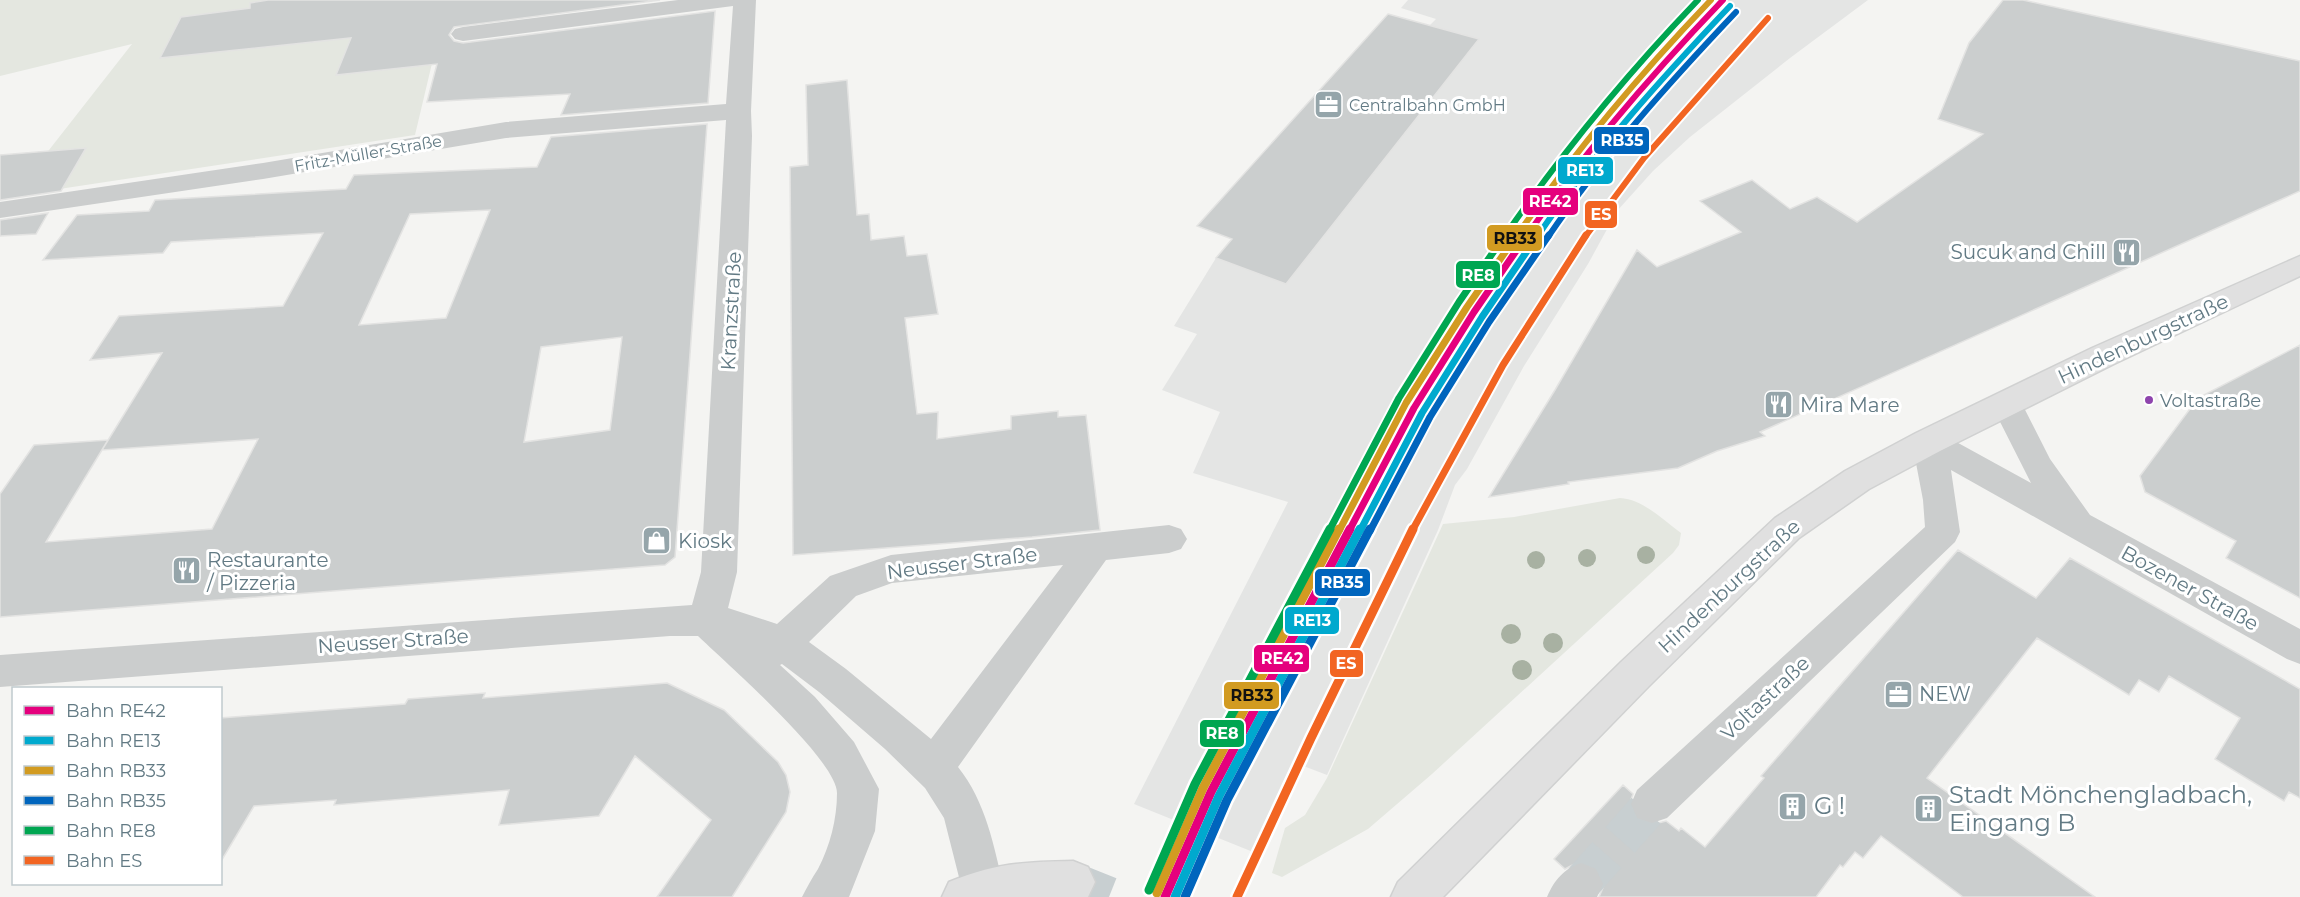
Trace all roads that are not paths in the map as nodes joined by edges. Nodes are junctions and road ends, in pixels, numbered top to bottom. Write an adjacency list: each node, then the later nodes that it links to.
1 (731, 0): 3 (street)
2 (745, 0): 4 (street, Kranzstraße)
3 (463, 34)
4 (738, 111): 5 (street, Fritz-Müller-Straße); 12 (street, Kranzstraße)
5 (0, 210)
6 (2300, 265): 7 (main road, Hindenburgstraße)
7 (2007, 404): 8 (main road, Hindenburgstraße); 9 (street, Bozener Straße)
8 (1928, 442): 9 (street, Bozener Straße); 17 (street, Voltastraße); 21 (main road, Hindenburgstraße)
9 (2080, 527): 13 (street, Bozener Straße)
10 (1169, 539): 11 (street, Neusser Straße)
11 (1096, 547): 14 (street, Neusser Straße); 16 (street)
12 (706, 621): 14 (street); 15 (street, Neusser Straße)
13 (2300, 648)
14 (767, 654): 16 (street); 20 (street)
15 (0, 671)
16 (934, 767): 19 (street)
17 (1652, 804)
18 (1073, 882): 19 (main road)
19 (973, 893)
20 (824, 897)
21 (1413, 897)

